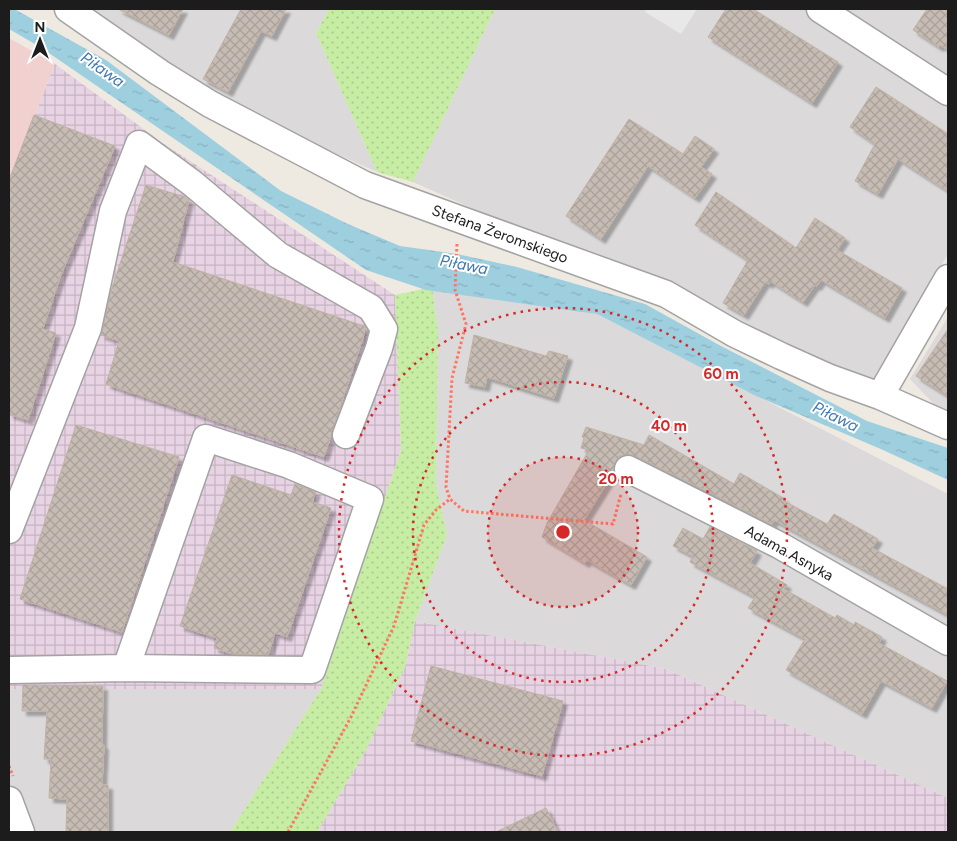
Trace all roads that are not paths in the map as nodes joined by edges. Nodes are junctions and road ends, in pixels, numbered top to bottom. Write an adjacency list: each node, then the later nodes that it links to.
1 (68, 9): 5 (street, Stefana Żeromskiego)
2 (820, 9): 3 (street)
3 (948, 92)
4 (948, 278): 5 (street)
5 (880, 396): 6 (street, Stefana Żeromskiego)
6 (948, 426)
7 (346, 436): 9 (street)
8 (628, 469): 10 (street, Adama Asnyka)
9 (9, 530)
10 (948, 642)
11 (126, 668): 11 (street); 12 (street)
12 (9, 670)
13 (9, 800): 14 (street)
14 (21, 832)

